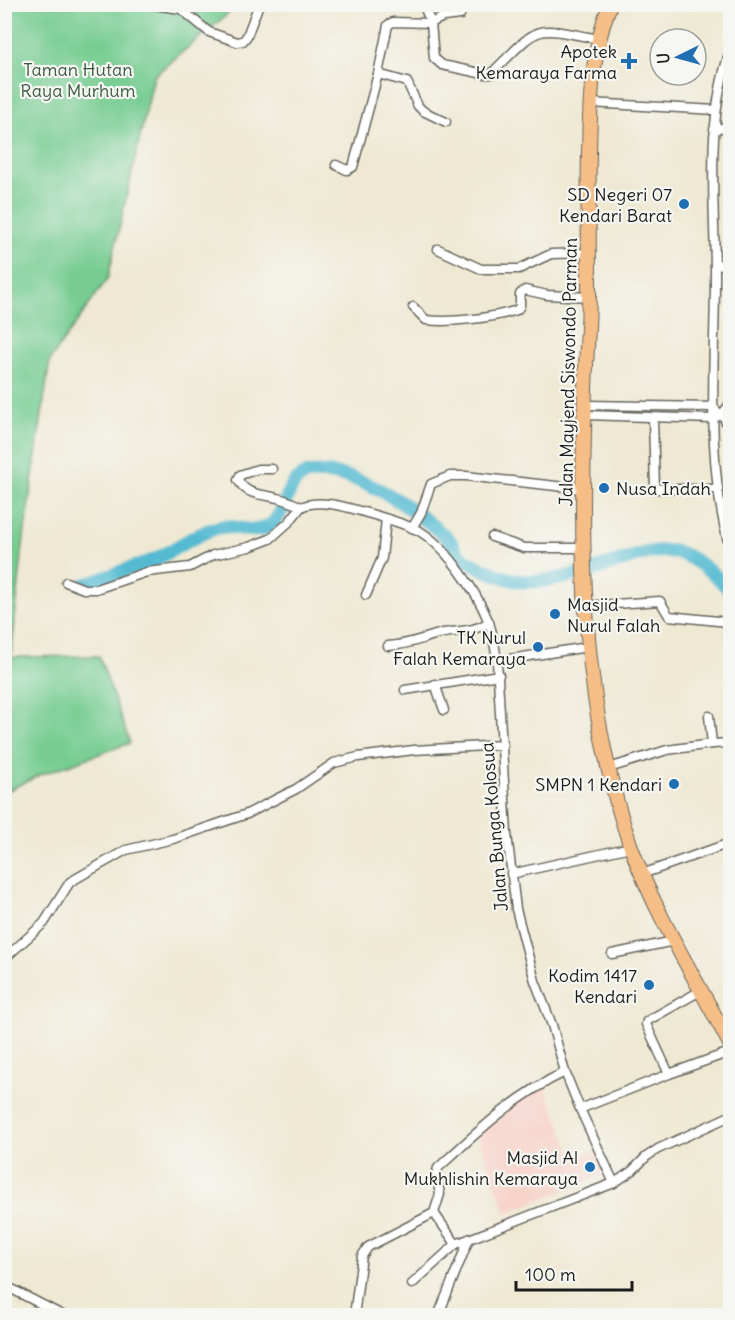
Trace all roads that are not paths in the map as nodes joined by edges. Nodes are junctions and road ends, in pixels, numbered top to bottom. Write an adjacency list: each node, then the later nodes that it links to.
1 (147, 4): 5 (street)
2 (259, 4): 5 (street)
3 (423, 4): 7 (street)
4 (610, 4): 8 (highway, Jalan Mayjend Siswondo Parman)
5 (189, 9)
6 (460, 15): 7 (street)
7 (431, 23): 8 (street); 10 (street)
8 (598, 39): 11 (highway, Jalan Mayjend Siswondo Parman)
9 (730, 54): 12 (street)
10 (378, 74): 13 (street); 16 (street)
11 (590, 103): 12 (street); 18 (highway, Jalan Mayjend Siswondo Parman)
12 (716, 110): 15 (street)
13 (446, 122)
14 (730, 127): 15 (street)
15 (714, 129): 19 (street)
16 (336, 165)
17 (438, 249): 18 (street)
18 (589, 253): 21 (highway, Jalan Mayjend Siswondo Parman)
19 (715, 264): 20 (street); 25 (street)
20 (730, 266)
21 (589, 297): 22 (street); 24 (highway, Jalan Mayjend Siswondo Parman)
22 (412, 307)
23 (730, 404): 25 (street)
24 (585, 410): 25 (street); 26 (street); 29 (highway, Jalan Mayjend Siswondo Parman)
25 (717, 413): 26 (street); 27 (street); 30 (street)
26 (653, 418): 30 (street)
27 (730, 429)
28 (272, 469): 31 (street)
29 (583, 489): 33 (street); 35 (highway, Jalan Mayjend Siswondo Parman)
30 (718, 489): 36 (street)
31 (301, 507): 32 (street, Jalan Bunga Kolosua); 37 (street)
32 (386, 519): 33 (street, Jalan Bunga Kolosua); 38 (street)
33 (417, 521): 40 (street, Jalan Bunga Kolosua)
34 (492, 537): 35 (street)
35 (583, 548): 39 (highway, Jalan Mayjend Siswondo Parman)
36 (730, 549)
37 (66, 582)
38 (366, 596)
39 (585, 606): 42 (highway, Jalan Mayjend Siswondo Parman); 43 (street)
40 (489, 622): 41 (street); 44 (street, Jalan Bunga Kolosua)
41 (388, 646)
42 (588, 647): 44 (street); 53 (highway, Jalan Mayjend Siswondo Parman)
43 (730, 648)
44 (497, 661): 45 (street, Jalan Bunga Kolosua)
45 (499, 675): 46 (street); 52 (street, Jalan Bunga Kolosua)
46 (435, 684): 47 (street); 48 (street)
47 (405, 690)
48 (444, 710)
49 (709, 716): 51 (street)
50 (730, 742): 51 (street)
51 (712, 744): 53 (street)
52 (503, 745): 56 (street, Jalan Bunga Kolosua); 60 (street)
53 (609, 768): 55 (highway, Jalan Mayjend Siswondo Parman)
54 (730, 843): 57 (street)
55 (631, 847): 56 (street); 57 (highway, Jalan Mayjend Siswondo Parman)
56 (511, 874): 64 (street, Jalan Bunga Kolosua)
57 (642, 874): 58 (highway, Jalan Mayjend Siswondo Parman)
58 (674, 941): 59 (street); 61 (highway, Jalan Mayjend Siswondo Parman)
59 (612, 954)
60 (4, 959)
61 (702, 990): 62 (highway, Jalan Mayjend Siswondo Parman); 65 (street)
62 (730, 1044)
63 (730, 1052): 65 (street)
64 (565, 1072): 66 (street, Jalan Bunga Kolosua); 69 (street)
65 (669, 1074): 66 (street)
66 (580, 1109): 68 (street, Jalan Bunga Kolosua)
67 (730, 1116): 68 (street)
68 (614, 1183): 70 (street)
69 (434, 1213): 71 (street); 75 (street)
70 (469, 1239): 71 (street); 76 (street)
71 (456, 1244): 72 (street)
72 (412, 1284)
73 (4, 1285): 74 (street)
74 (64, 1316)
75 (354, 1316)
76 (438, 1316)

